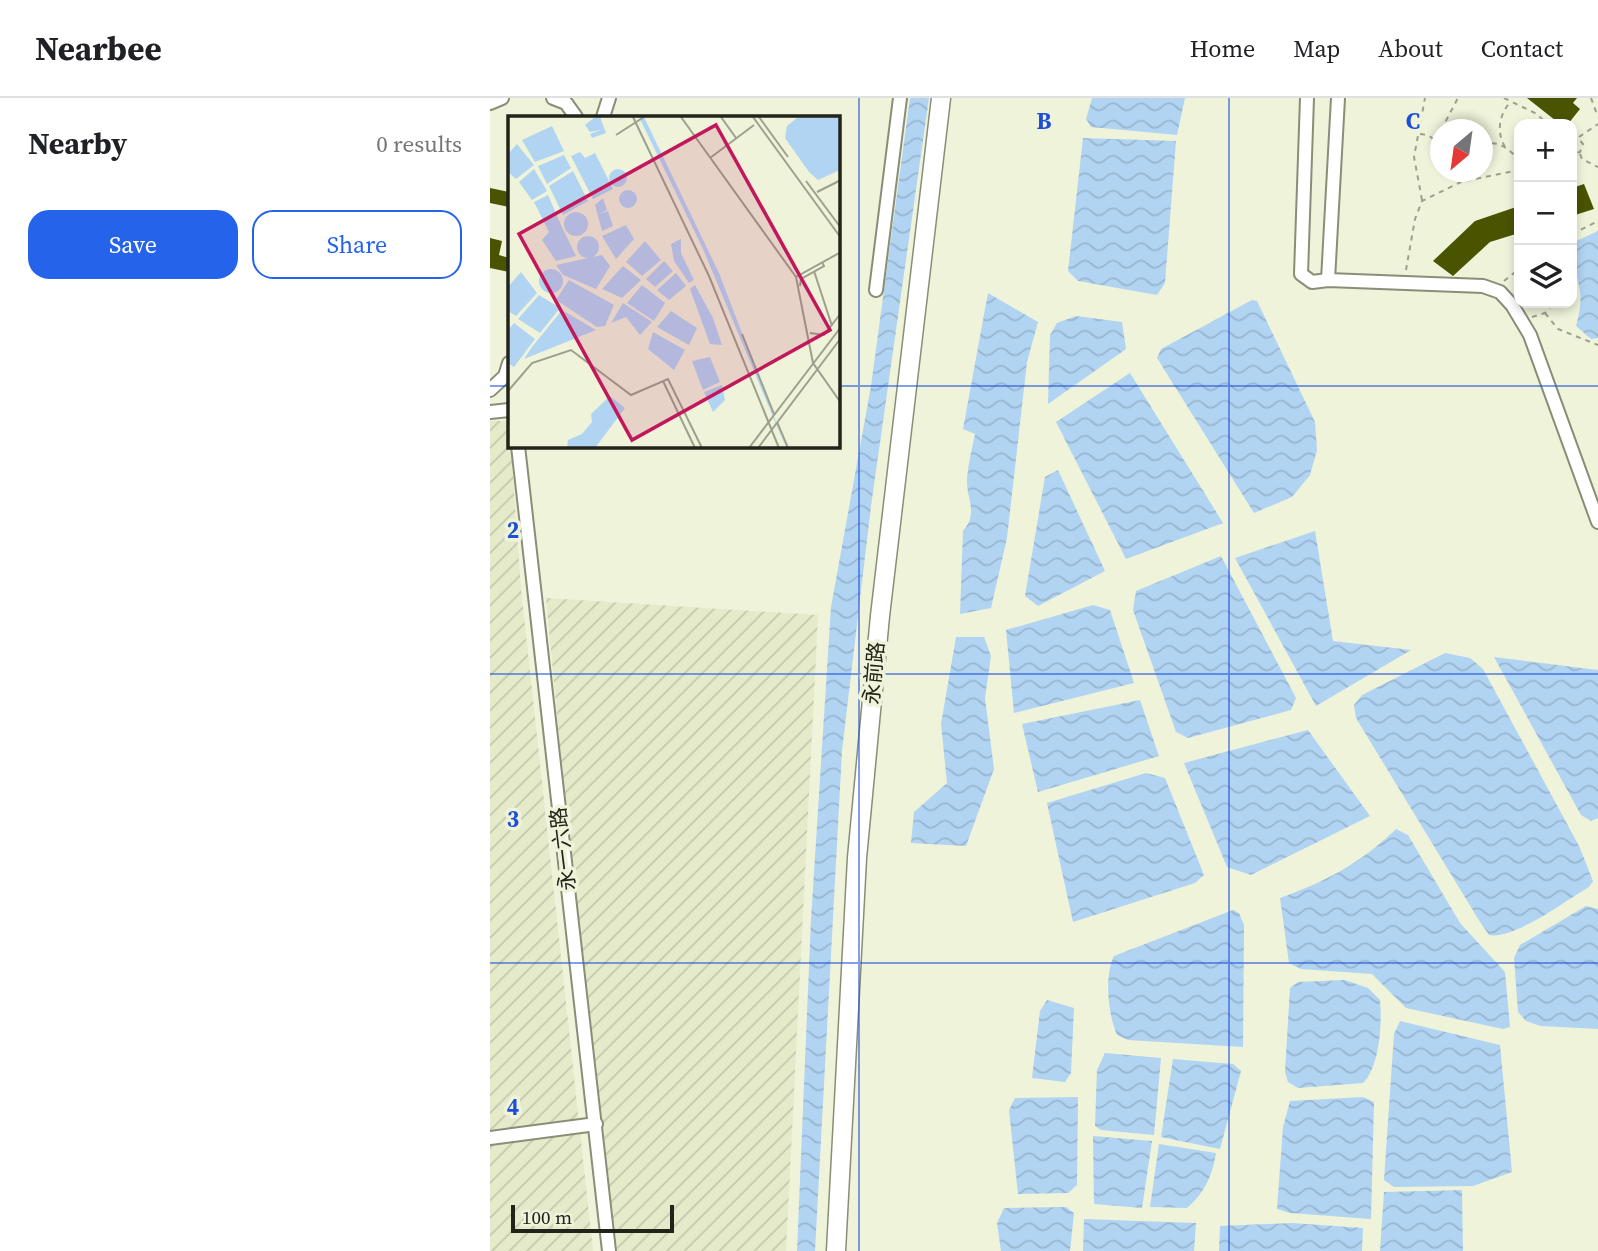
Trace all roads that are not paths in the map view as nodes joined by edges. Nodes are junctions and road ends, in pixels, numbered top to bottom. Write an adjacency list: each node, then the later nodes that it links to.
1 (502, 98): 8 (street)
2 (553, 98): 9 (street)
3 (609, 98): 10 (street)
4 (900, 98): 12 (street)
5 (941, 98): 22 (street, 永前路)
6 (1307, 98): 11 (street)
7 (1338, 98): 11 (street)
8 (490, 103)
9 (575, 116)
10 (603, 116)
11 (1328, 280): 18 (street)
12 (876, 290)
13 (508, 366): 14 (street)
14 (490, 390)
15 (508, 410): 16 (street)
16 (490, 412)
17 (518, 448): 19 (street, 永一六路)
18 (1598, 522)
19 (596, 1124): 20 (street); 21 (street, 永一六路)
20 (490, 1138)
21 (609, 1251)
22 (836, 1251)

